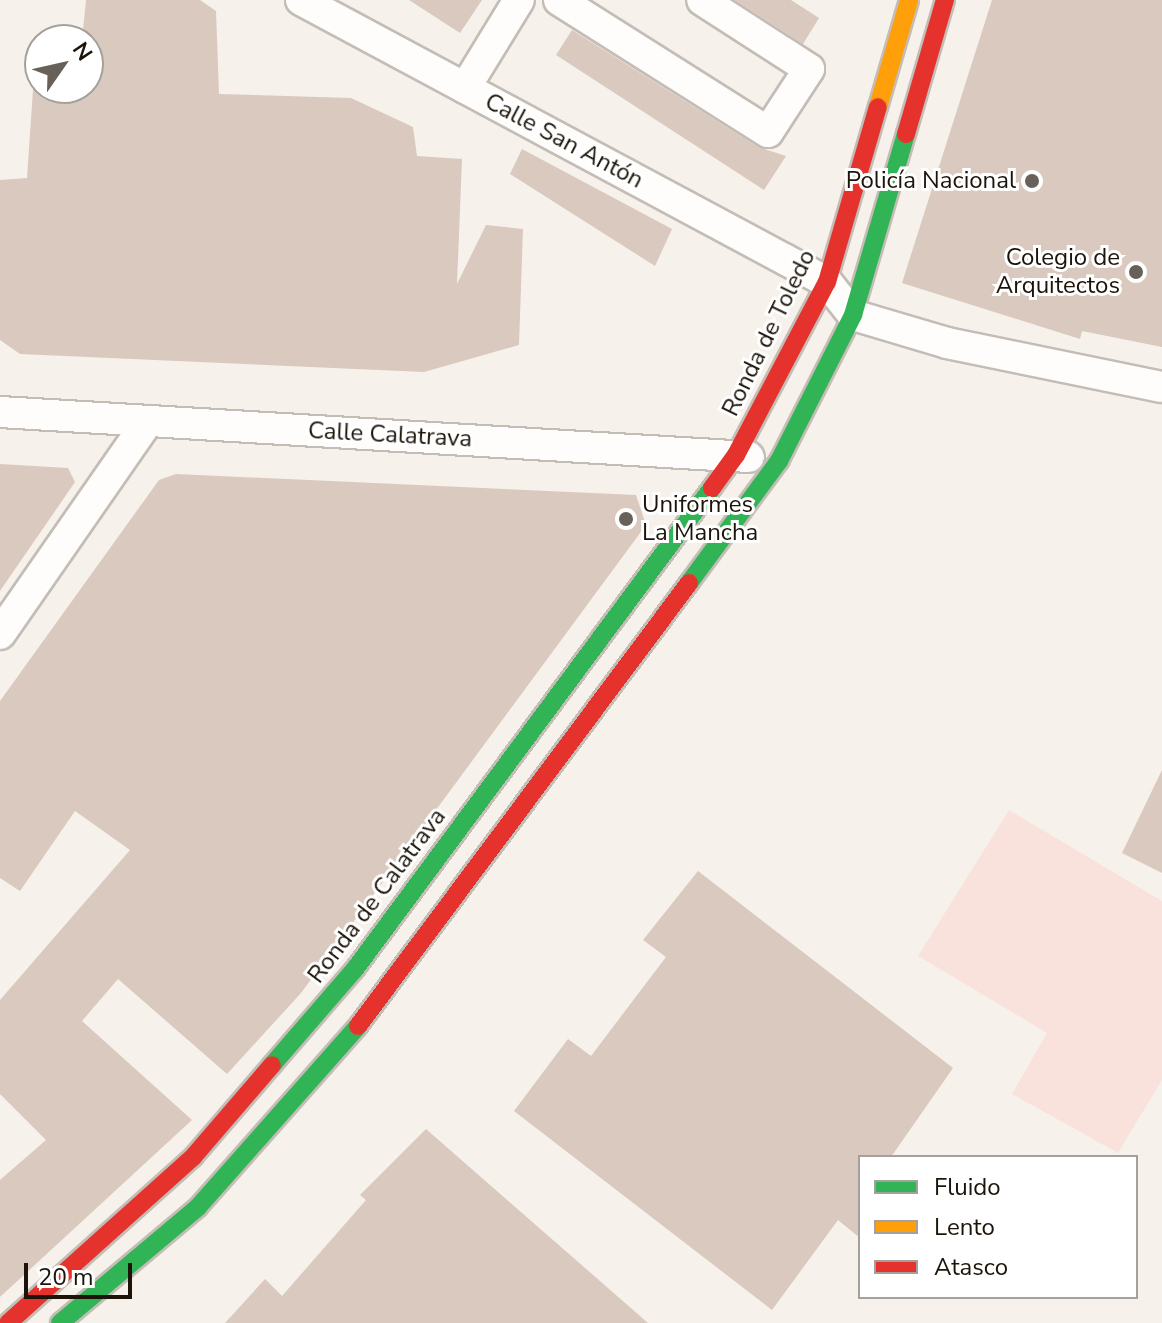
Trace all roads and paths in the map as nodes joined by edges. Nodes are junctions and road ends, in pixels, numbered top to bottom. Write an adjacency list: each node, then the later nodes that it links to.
1 (301, 0): 7 (street, Calle San Antón)
2 (519, 0): 7 (street)
3 (702, 0): 6 (street)
4 (909, 0): 8 (highway, Ronda de Toledo)
5 (945, 0): 9 (highway)
6 (562, 1)
7 (465, 88): 8 (street, Calle San Antón)
8 (827, 282): 9 (street); 13 (highway, Ronda de Toledo)
9 (853, 315): 10 (street); 14 (highway)
10 (1162, 387)
11 (4, 410): 12 (street, Calle Calatrava)
12 (148, 421): 13 (street, Calle Calatrava); 15 (street)
13 (736, 455): 14 (street, Calle Calatrava); 16 (highway, Ronda de Calatrava)
14 (779, 461): 17 (highway)
15 (0, 634)
16 (8, 1323)
17 (60, 1323)

